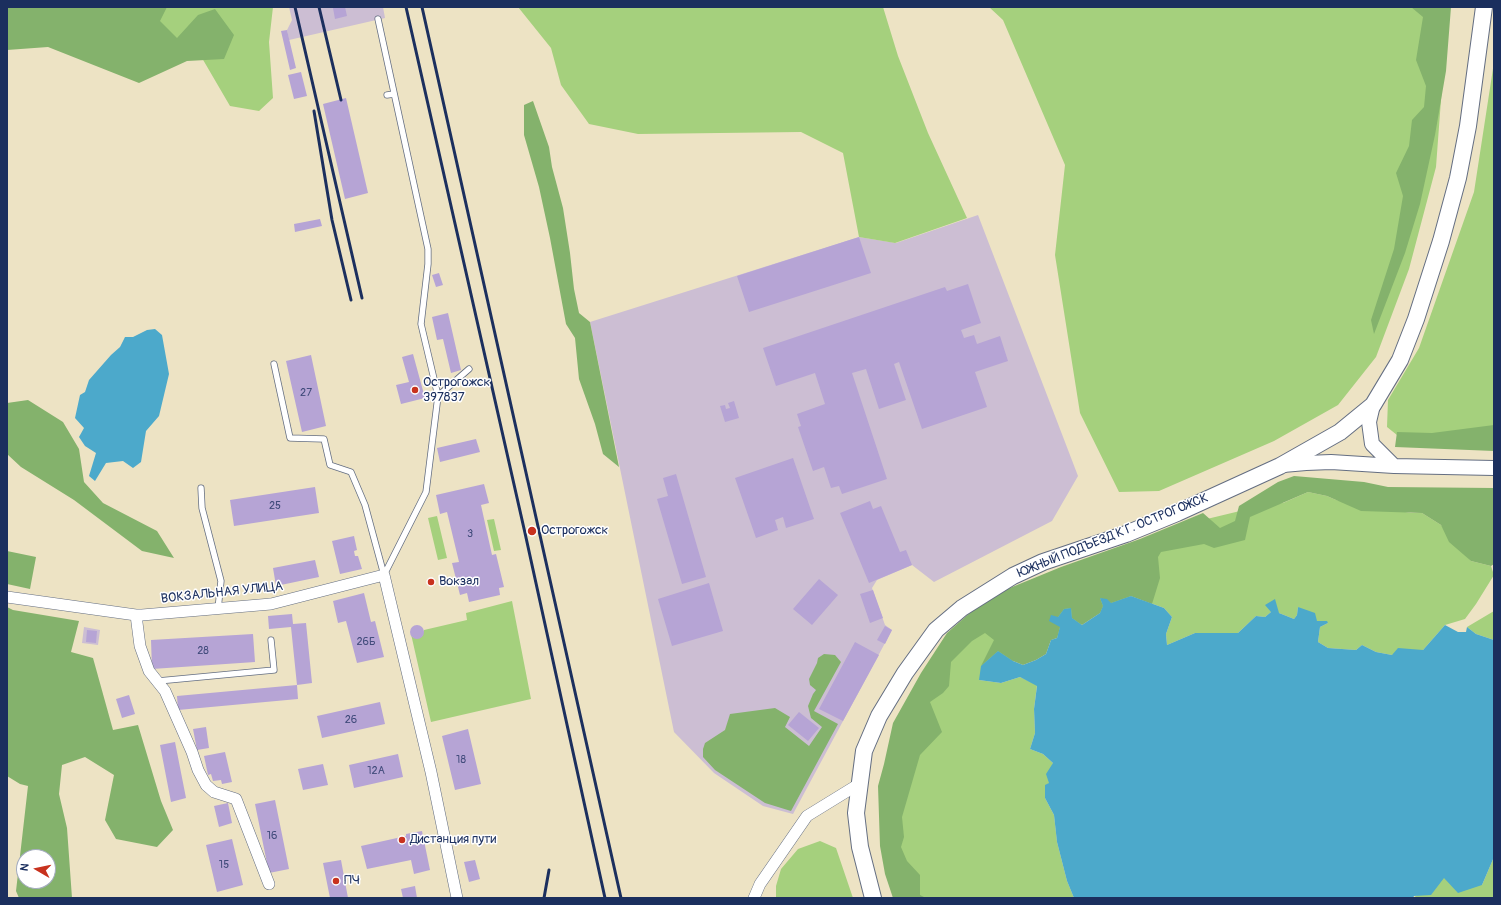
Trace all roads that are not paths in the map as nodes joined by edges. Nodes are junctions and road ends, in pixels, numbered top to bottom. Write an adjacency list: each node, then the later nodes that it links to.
1 (1484, 7): 8 (main road)
2 (378, 19): 3 (lane)
3 (394, 94): 4 (lane); 7 (lane)
4 (387, 95)
5 (274, 364): 13 (lane)
6 (469, 369): 7 (lane)
7 (438, 396): 13 (lane)
8 (1373, 406): 9 (main road, ЮЖНЫЙ ПОДЪЕЗД К Г. ОСТРОГОЖСК); 10 (street)
9 (1280, 466): 10 (street); 19 (main road, ЮЖНЫЙ ПОДЪЕЗД К Г. ОСТРОГОЖСК)
10 (1394, 466): 11 (street)
11 (1494, 468)
12 (201, 488): 15 (lane)
13 (384, 575): 15 (street, ВОКЗАЛЬНАЯ УЛИЦА); 21 (street)
14 (7, 597): 16 (street, ВОКЗАЛЬНАЯ УЛИЦА)
15 (218, 609): 16 (street, ВОКЗАЛЬНАЯ УЛИЦА)
16 (136, 615): 18 (street)
17 (271, 640): 18 (lane)
18 (158, 681): 20 (street)
19 (859, 784): 22 (street); 23 (main road, ЮЖНЫЙ ПОДЪЕЗД К Г. ОСТРОГОЖСК)
20 (269, 884)
21 (457, 898)
22 (754, 898)
23 (873, 898)

